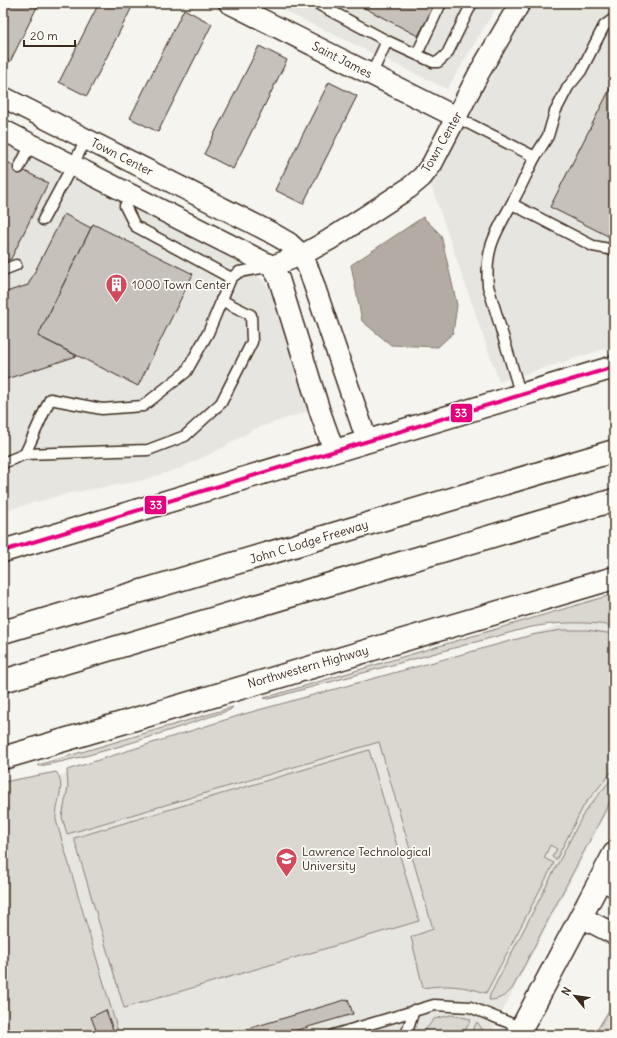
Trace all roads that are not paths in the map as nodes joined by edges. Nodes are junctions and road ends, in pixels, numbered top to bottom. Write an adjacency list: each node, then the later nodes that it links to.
1 (229, 3): 9 (street, Saint James)
2 (316, 3): 7 (lane)
3 (441, 3): 8 (lane)
4 (472, 3): 8 (lane)
5 (520, 3): 11 (street, Town Center)
6 (614, 21): 15 (lane)
7 (387, 41): 8 (lane); 9 (lane)
8 (417, 54)
9 (371, 75): 11 (street, Saint James)
10 (3, 97): 13 (street, Town Center)
11 (456, 118): 15 (lane); 22 (street, Town Center)
12 (3, 130): 14 (street)
13 (86, 140): 16 (lane); 22 (street, Town Center)
14 (31, 144): 16 (street); 17 (lane)
15 (535, 158): 19 (lane)
16 (74, 165): 18 (street); 20 (lane)
17 (19, 168)
18 (131, 194): 24 (street); 26 (lane)
19 (512, 204): 21 (lane); 29 (lane)
20 (42, 220)
21 (614, 250)
22 (302, 255): 24 (street, Town Center); 30 (street, Town Center)
23 (16, 265): 25 (lane)
24 (272, 266): 26 (lane); 31 (street)
25 (3, 270)
26 (230, 278): 27 (lane)
27 (221, 300): 33 (lane); 33 (lane)
28 (614, 367): 29 (main road)
29 (521, 396): 30 (main road)
30 (367, 441): 31 (main road)
31 (334, 450): 36 (main road)
32 (614, 451): 38 (main road, John C Lodge Freeway)
33 (25, 454): 34 (lane)
34 (3, 463)
35 (614, 500): 39 (main road)
36 (3, 551)
37 (614, 578): 40 (main road, Northwestern Highway)
38 (3, 632)
39 (3, 681)
40 (3, 758)
41 (614, 854): 42 (main road)
42 (606, 888): 43 (main road)
43 (581, 917): 44 (street); 46 (main road)
44 (614, 934)
45 (414, 1010): 46 (lane); 47 (lane); 48 (lane)
46 (520, 1032)
47 (333, 1035)
48 (406, 1035)

